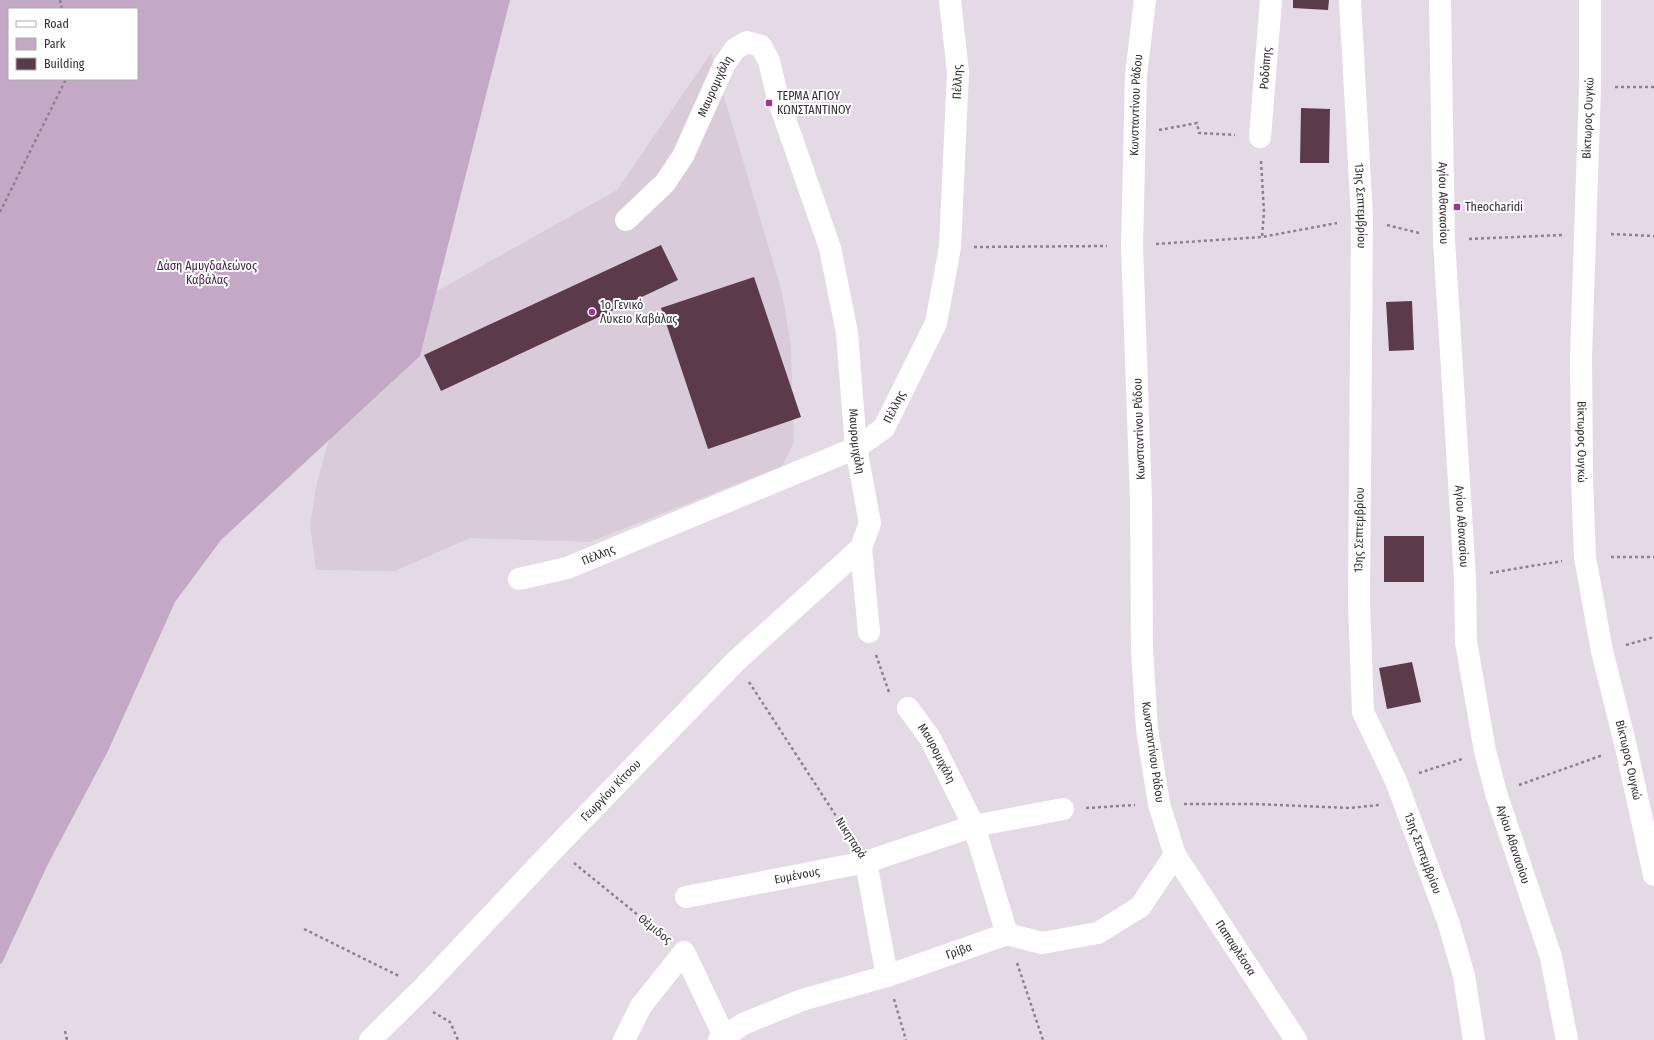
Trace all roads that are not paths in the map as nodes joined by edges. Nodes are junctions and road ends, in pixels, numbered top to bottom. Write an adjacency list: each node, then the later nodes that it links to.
1 (950, 0): 9 (street, Πέλλης)
2 (1145, 0): 16 (street, Κωνσταντίνου Ράδου)
3 (1271, 0): 7 (street, Ροδόπης)
4 (1350, 0): 26 (street, 13ης Σεπτεμβρίου)
5 (1440, 0): 27 (street, Αγίου Αθανασίου)
6 (1590, 0): 18 (street, Βίκτωρος Ουγκώ)
7 (1260, 137)
8 (626, 220): 9 (street, Μαυρομιχάλη)
9 (856, 448): 10 (street, Μαυρομιχάλη); 11 (street, Πέλλης)
10 (861, 548): 12 (street, Μαυρομιχάλη); 23 (street, Γεωργίου Κίτσου)
11 (519, 579)
12 (869, 632)
13 (908, 708): 15 (street, Μαυρομιχάλη)
14 (1063, 809): 15 (street, Ευμένους)
15 (974, 826): 17 (street, Ευμένους); 20 (street, Μαυρομιχάλη)
16 (1175, 855): 20 (street); 25 (street, Παπαφλέσσα)
17 (866, 862): 19 (street, Ευμένους); 21 (street, Νικηταρά)
18 (1654, 875)
19 (686, 897)
20 (1007, 934): 21 (street, Γρίβα)
21 (887, 976): 22 (street, Γρίβα)
22 (722, 1038): 24 (street, Θέμιδος)
23 (370, 1040)
24 (624, 1040)
25 (1296, 1040)
26 (1474, 1040)
27 (1567, 1040)

